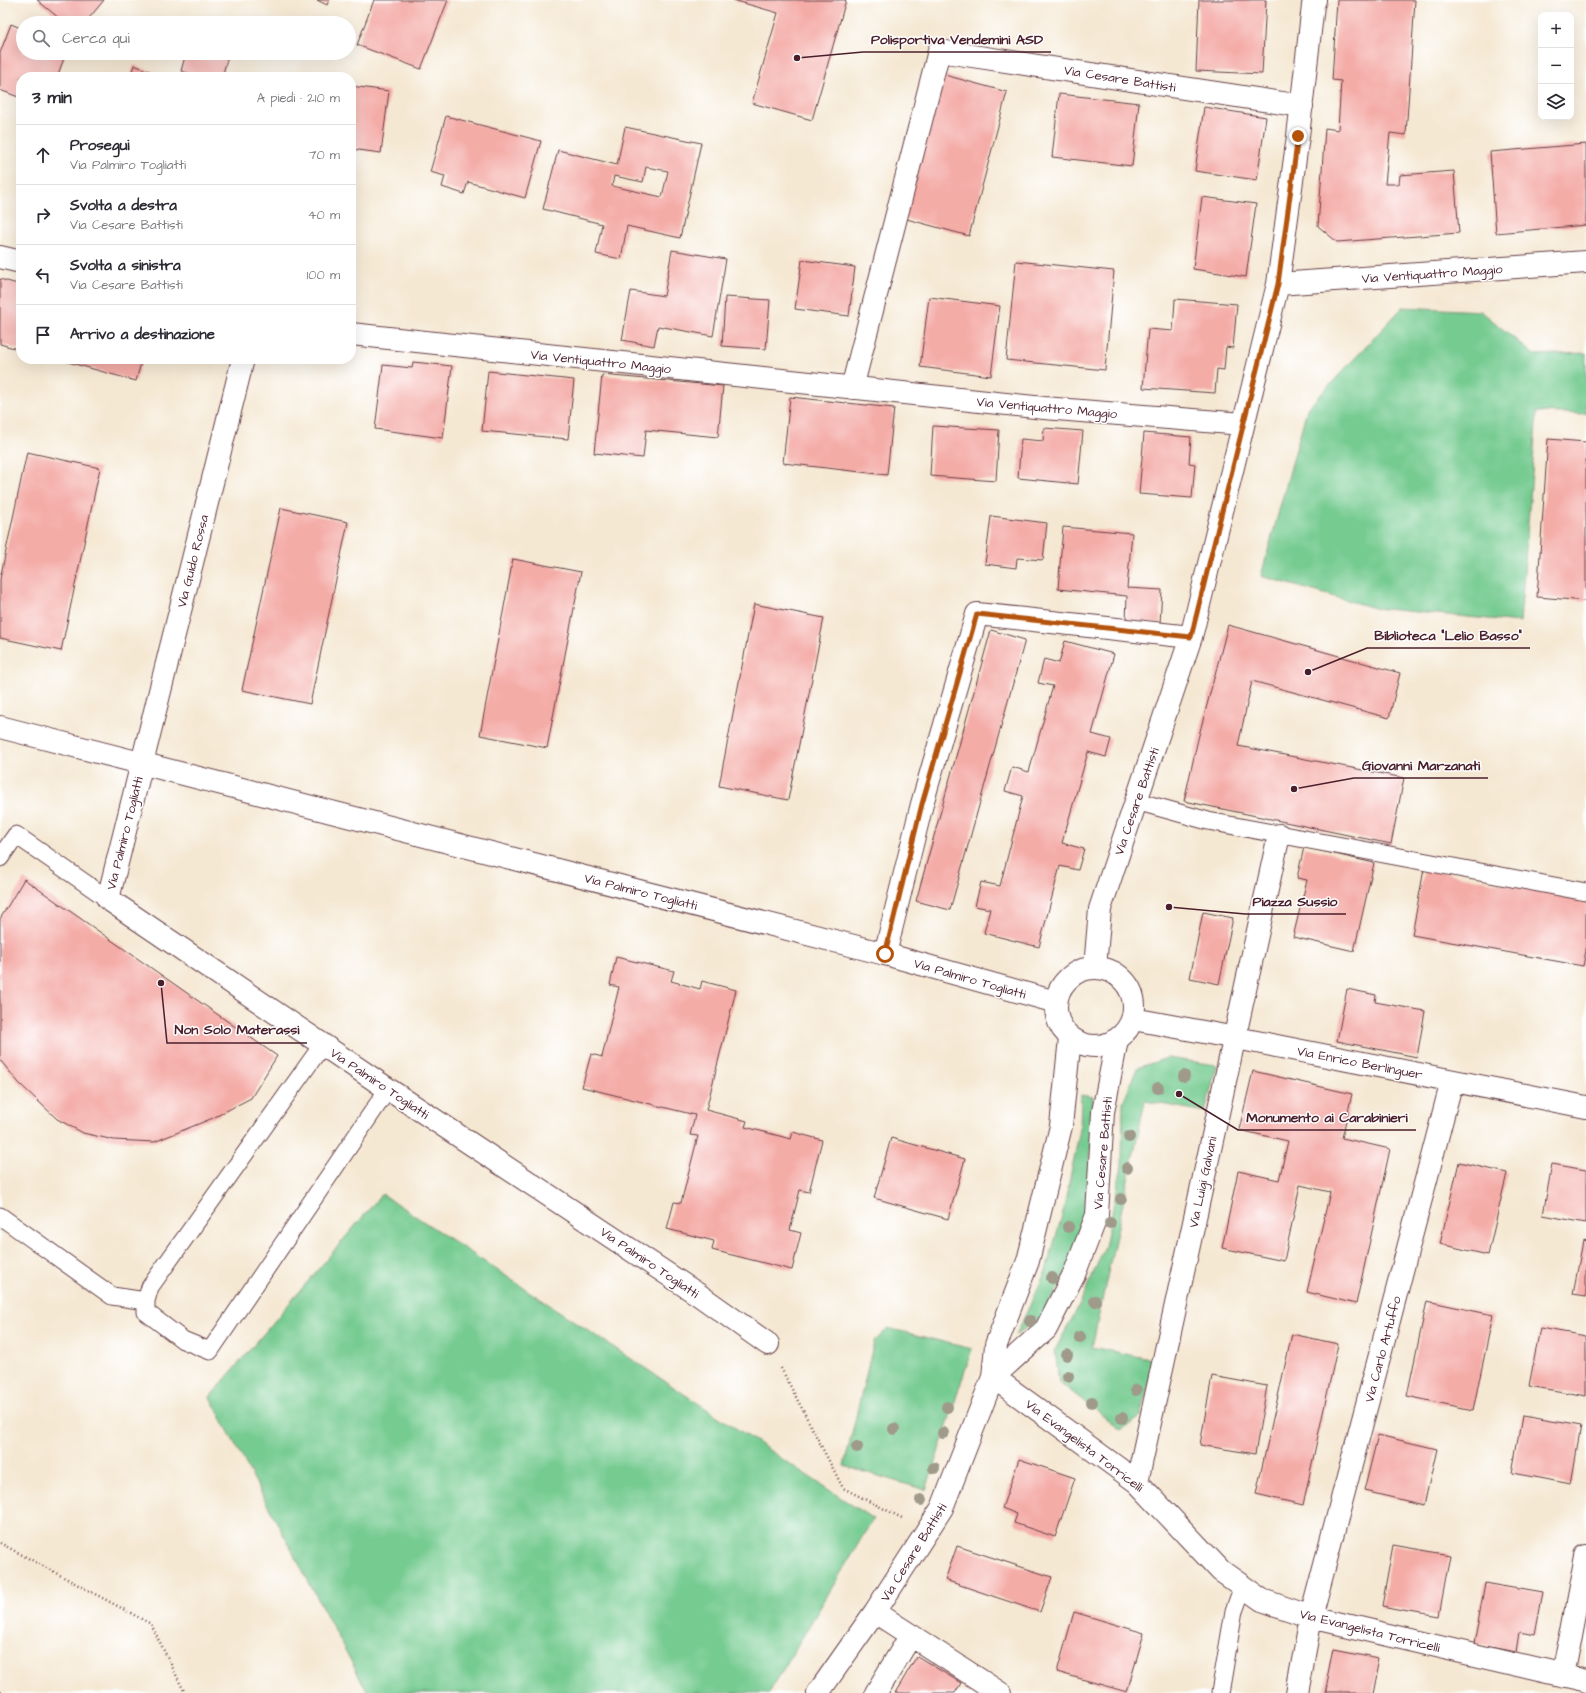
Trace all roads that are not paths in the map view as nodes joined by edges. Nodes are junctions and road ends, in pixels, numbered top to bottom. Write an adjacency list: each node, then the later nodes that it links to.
1 (1315, 0): 2 (street, Via Cesare Battisti)
2 (1302, 106): 6 (street, Via Cesare Battisti); 9 (street, Via Cesare Battisti)
3 (0, 257): 4 (street)
4 (16, 261)
5 (1586, 262): 6 (street, Via Ventiquattro Maggio)
6 (1278, 284): 10 (street, Via Cesare Battisti)
7 (356, 335): 9 (street, Via Ventiquattro Maggio)
8 (242, 364): 13 (street, Via Guido Rossa)
9 (852, 388): 10 (street, Via Ventiquattro Maggio)
10 (1243, 424): 11 (street, Via Cesare Battisti)
11 (1191, 637): 14 (street, Via Cesare Battisti); 19 (street)
12 (0, 727): 13 (street, Via Palmiro Togliatti)
13 (141, 763): 18 (street, Via Palmiro Togliatti); 19 (street, Via Palmiro Togliatti)
14 (1136, 801): 15 (lane); 20 (street, Via Cesare Battisti)
15 (1279, 835): 17 (lane); 24 (street, Via Luigi Galvani)
16 (0, 858): 18 (lane)
17 (1586, 892)
18 (108, 899): 26 (street, Via Palmiro Togliatti)
19 (885, 954): 21 (street, Via Palmiro Togliatti)
20 (1095, 968): 21 (street); 22 (street)
21 (1056, 1002): 23 (street)
22 (1133, 1019): 24 (street, Via Enrico Berlinguer); 25 (street)
23 (1070, 1038): 25 (street); 33 (street, Via Cesare Battisti)
24 (1236, 1038): 27 (street, Via Enrico Berlinguer); 34 (street, Via Luigi Galvani)
25 (1117, 1040): 33 (street, Via Cesare Battisti)
26 (323, 1044): 28 (street, Via Palmiro Togliatti); 31 (lane)
27 (1452, 1081): 29 (street, Via Enrico Berlinguer); 38 (street, Via Carlo Artuffo)
28 (388, 1089): 31 (lane); 32 (street, Via Palmiro Togliatti)
29 (1586, 1107)
30 (0, 1216): 31 (lane)
31 (146, 1301)
32 (768, 1344)
33 (993, 1377): 34 (street, Via Evangelista Torricelli); 37 (street, Via Cesare Battisti)
34 (1137, 1482): 36 (street, Via Evangelista Torricelli)
35 (1586, 1556): 40 (street)
36 (1243, 1586): 38 (street, Via Evangelista Torricelli); 45 (lane)
37 (875, 1612): 39 (street); 42 (street, Via Cesare Battisti)
38 (1311, 1618): 40 (street, Via Evangelista Torricelli); 46 (street, Via Carlo Artuffo)
39 (911, 1635): 43 (street); 44 (street)
40 (1563, 1676): 41 (street, Via Evangelista Torricelli)
41 (1586, 1681)
42 (818, 1693)
43 (876, 1693)
44 (1000, 1693)
45 (1220, 1693)
46 (1298, 1693)

